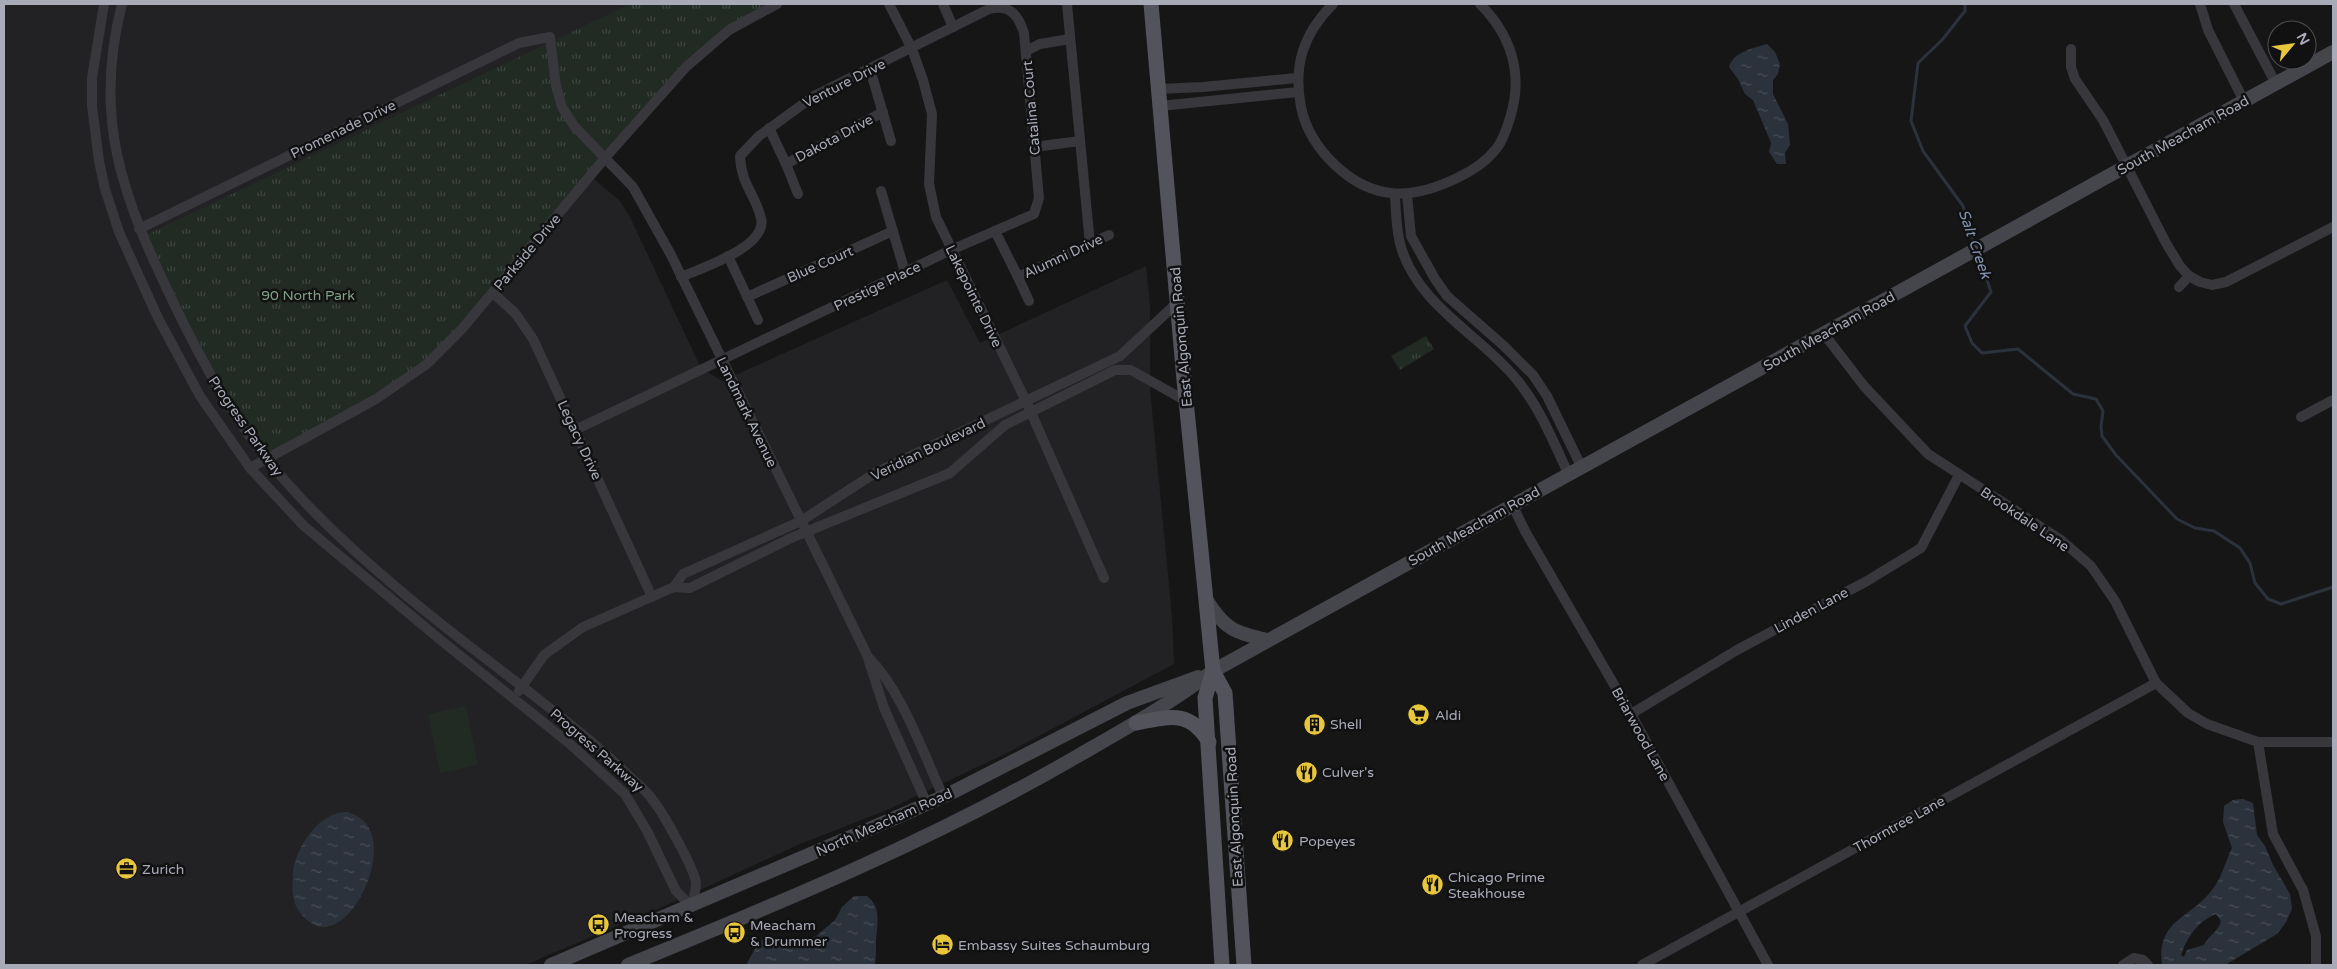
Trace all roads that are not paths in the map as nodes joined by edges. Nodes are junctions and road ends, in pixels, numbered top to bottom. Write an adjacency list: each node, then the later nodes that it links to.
1 (104, 4): 68 (street, Progress Parkway)
2 (122, 4): 41 (street, Progress Parkway)
3 (777, 4): 32 (street, Parkside Drive)
4 (889, 4): 16 (street, Lakepointe Drive)
5 (943, 4): 13 (street)
6 (1067, 4): 15 (street)
7 (1151, 4): 23 (main road, East Algonquin Road)
8 (1333, 4): 21 (street)
9 (1480, 4): 38 (street)
10 (2200, 4): 25 (street)
11 (2234, 4): 22 (street)
12 (1005, 8): 13 (street, Venture Drive); 18 (street, Catalina Court)
13 (953, 27): 16 (street, Venture Drive)
14 (550, 37): 32 (street, Landmark Avenue); 41 (street, Promenade Drive)
15 (1070, 39): 18 (street); 30 (street)
16 (912, 48): 20 (street, Venture Drive); 46 (street, Lakepointe Drive)
17 (2071, 49): 34 (street)
18 (1026, 50): 31 (street, Catalina Court)
19 (2333, 52): 22 (main road, South Meacham Road)
20 (870, 69): 27 (street, Dakota Drive); 28 (street, Venture Drive)
21 (1297, 78): 23 (street); 24 (street)
22 (2276, 84): 25 (main road, South Meacham Road)
23 (1158, 89): 26 (main road, East Algonquin Road)
24 (1298, 92): 26 (street); 37 (street)
25 (2244, 101): 34 (main road, South Meacham Road)
26 (1160, 106): 56 (main road, East Algonquin Road)
27 (883, 112): 29 (street, Dakota Drive); 33 (street, Dakota Drive)
28 (769, 128): 33 (street, Dakota Drive); 47 (street, Venture Drive)
29 (891, 141)
30 (1080, 141): 31 (street); 45 (street)
31 (1034, 147): 39 (street, Catalina Court)
32 (605, 158): 50 (street, Landmark Avenue); 53 (street, Parkside Drive)
33 (786, 164): 36 (street, Dakota Drive)
34 (2126, 166): 49 (street); 58 (main road, South Meacham Road)
35 (881, 192): 42 (street)
36 (798, 194)
37 (1394, 194): 38 (street); 69 (street)
38 (1407, 195): 67 (street)
39 (1034, 214): 43 (street, Prestige Place)
40 (2333, 227): 49 (street)
41 (139, 229): 66 (street, Progress Parkway)
42 (893, 231): 48 (street); 54 (street, Blue Court)
43 (995, 231): 46 (street, Prestige Place); 51 (street, Alumni Drive)
44 (1109, 235): 45 (street, Alumni Drive)
45 (1090, 244): 51 (street, Alumni Drive)
46 (951, 250): 48 (street, Prestige Place); 61 (street, Lakepointe Drive)
47 (728, 256): 50 (street, Venture Drive); 54 (street)
48 (905, 272): 59 (street, Prestige Place)
49 (2189, 276): 52 (street)
50 (681, 277): 59 (street, Landmark Avenue)
51 (1018, 277): 55 (street, Alumni Drive)
52 (2180, 287)
53 (493, 293): 65 (street, Legacy Drive); 66 (street, Parkside Drive)
54 (747, 297): 57 (street)
55 (1028, 302)
56 (1178, 302): 61 (street, Veridian Boulevard); 62 (main road, East Algonquin Road)
57 (758, 320)
58 (1824, 334): 67 (main road, South Meacham Road); 70 (street, Brookdale Lane)
59 (722, 362): 65 (street, Prestige Place); 72 (street, Landmark Avenue)
60 (2333, 400): 64 (street)
61 (1026, 401): 63 (street, Lakepointe Drive); 72 (street, Veridian Boulevard)
62 (1186, 401): 63 (street, Veridian Boulevard); 77 (main road, East Algonquin Road)
63 (1031, 412): 73 (street, Veridian Boulevard); 74 (street, Lakepointe Drive)
64 (2301, 417)
65 (576, 430): 76 (street, Legacy Drive)
66 (267, 459): 68 (street, Parkside Drive); 83 (street, Progress Parkway)
67 (1581, 466): 69 (main road, South Meacham Road)
68 (250, 468): 84 (street, Progress Parkway)
69 (1568, 473): 71 (main road, South Meacham Road)
70 (1959, 475): 82 (street, Brookdale Lane); 85 (street, Linden Lane)
71 (1512, 504): 78 (main road, South Meacham Road); 85 (street, Briarwood Lane)
72 (801, 521): 73 (street, Landmark Avenue); 75 (street, Veridian Boulevard)
73 (806, 533): 75 (street, Veridian Boulevard); 80 (street, Landmark Avenue)
74 (1104, 578)
75 (674, 587): 76 (street, Veridian Boulevard)
76 (652, 597): 83 (street, Veridian Boulevard)
77 (1206, 599): 79 (main road); 81 (main road, East Algonquin Road)
78 (1325, 609): 79 (main road, North Meacham Road)
79 (1268, 640): 81 (main road, North Meacham Road)
80 (867, 655): 90 (street); 91 (street, Landmark Avenue)
81 (1213, 671): 86 (main road, North Meacham Road); 87 (main road, East Algonquin Road); 90 (main road, North Meacham Road); 97 (main road, East Algonquin Road)
82 (2156, 683): 88 (street, Brookdale Lane); 93 (street, Thorntree Lane)
83 (522, 687): 84 (street, Veridian Boulevard); 92 (street, Progress Parkway)
84 (514, 699): 92 (street, Progress Parkway)
85 (1631, 714): 93 (street, Briarwood Lane)
86 (1136, 723): 87 (main road); 95 (main road, North Meacham Road)
87 (1209, 742): 96 (main road, East Algonquin Road)
88 (2258, 742): 89 (street, Brookdale Lane); 102 (street)
89 (2333, 742)
90 (943, 796): 91 (main road, North Meacham Road)
91 (926, 804): 92 (main road, North Meacham Road)
92 (691, 906): 94 (main road, North Meacham Road)
93 (1738, 912): 98 (street, Thorntree Lane); 99 (street, Briarwood Lane)
94 (551, 965)
95 (628, 965)
96 (1222, 965)
97 (1244, 965)
98 (1642, 965)
99 (1768, 965)
100 (2123, 965): 101 (street)
101 (2148, 965)
102 (2316, 965)

